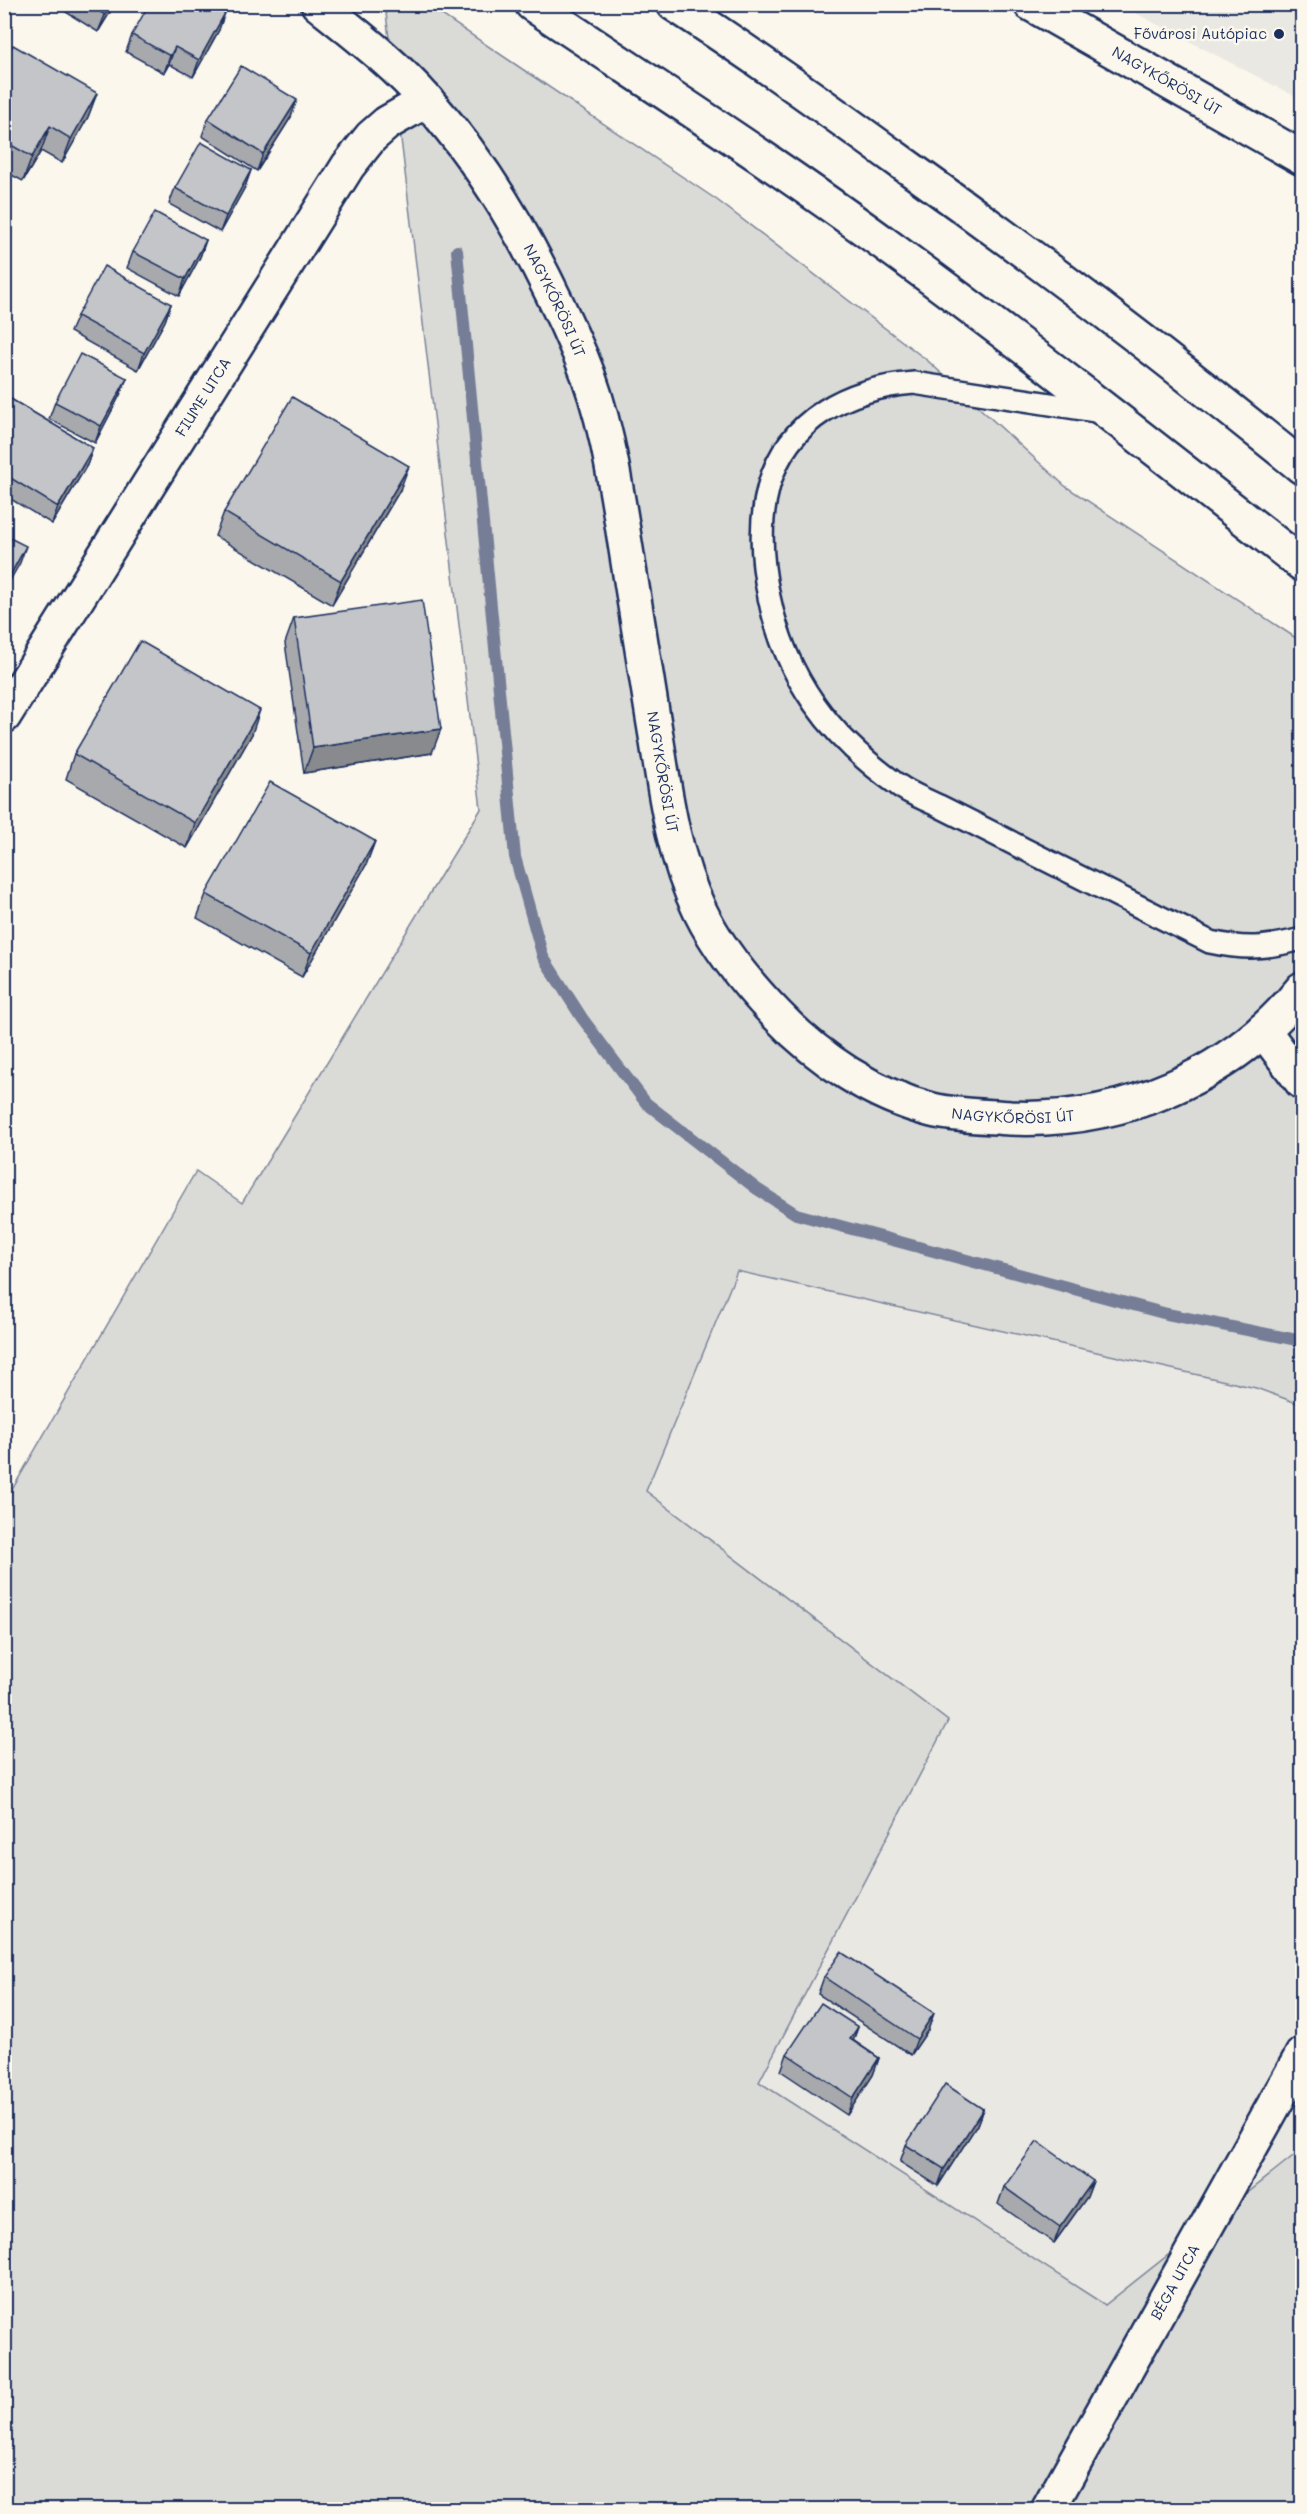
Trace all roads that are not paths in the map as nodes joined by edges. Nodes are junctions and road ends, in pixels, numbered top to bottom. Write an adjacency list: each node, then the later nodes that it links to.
1 (318, 4): 5 (main road, NAGYKŐRÖSI ÚT)
2 (532, 4): 7 (main road)
3 (674, 4): 8 (main road)
4 (1031, 4): 6 (main road, NAGYKŐRÖSI ÚT)
5 (427, 100): 10 (main road, FIUME UTCA); 13 (main road, NAGYKŐRÖSI ÚT)
6 (1302, 158)
7 (1111, 414): 9 (main road); 11 (lane)
8 (1302, 467)
9 (1302, 564)
10 (4, 716)
11 (1302, 939)
12 (1302, 989): 13 (main road, NAGYKŐRÖSI ÚT)
13 (1263, 1030): 14 (main road)
14 (1302, 1082)
15 (1302, 2055): 16 (main road, BÉGA UTCA)
16 (1048, 2510)

